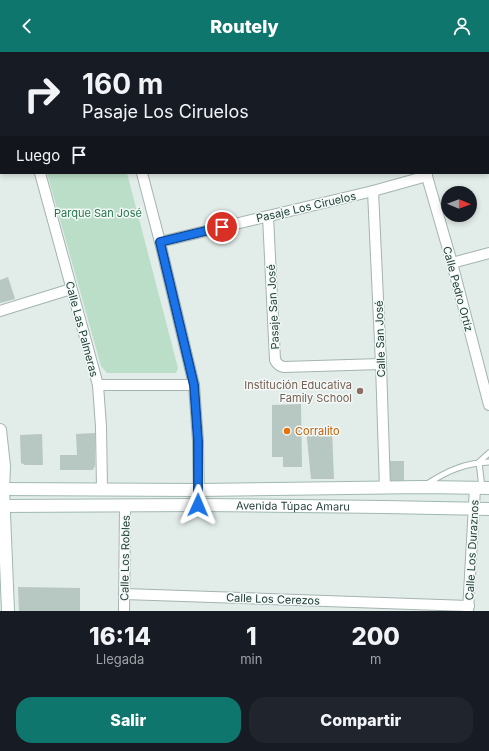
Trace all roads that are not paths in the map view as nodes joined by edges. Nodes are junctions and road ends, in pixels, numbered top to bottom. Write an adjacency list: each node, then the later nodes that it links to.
1 (40, 174): 9 (street, Calle Las Palmeras)
2 (142, 174): 6 (street)
3 (427, 174): 4 (street, Pasaje Los Ciruelos); 8 (street, Calle Pedro Ortiz)
4 (373, 191): 5 (street, Pasaje Los Ciruelos); 11 (street, Calle San José)
5 (268, 216): 6 (street, Pasaje Los Ciruelos); 11 (street, Pasaje San José)
6 (160, 242): 13 (street)
7 (489, 253): 8 (street)
8 (452, 263): 14 (street, Calle Pedro Ortiz)
9 (71, 289): 10 (street); 12 (street, Calle Las Palmeras)
10 (0, 311)
11 (381, 364): 20 (street, Calle San José)
12 (98, 385): 13 (street); 23 (street, Calle Las Palmeras)
13 (194, 385): 24 (street)
14 (489, 405)
15 (0, 430): 22 (main road)
16 (489, 453): 17 (lane)
17 (480, 462): 18 (lane); 19 (lane); 21 (lane)
18 (489, 462)
19 (423, 487): 20 (main road, Avenida Túpac Amaru); 21 (main road, Avenida Túpac Amaru)
20 (385, 488): 24 (main road, Avenida Túpac Amaru)
21 (482, 488): 28 (street, Calle Los Duraznos)
22 (1, 489): 23 (main road, Avenida Túpac Amaru); 27 (main road)
23 (102, 489): 24 (main road, Avenida Túpac Amaru)
24 (199, 490): 26 (street)
25 (125, 505): 26 (main road, Avenida Túpac Amaru); 27 (main road, Avenida Túpac Amaru); 30 (street, Calle Los Robles)
26 (198, 505): 28 (main road, Avenida Túpac Amaru)
27 (2, 506): 32 (main road)
28 (474, 509): 29 (main road, Avenida Túpac Amaru); 31 (street, Calle Los Duraznos)
29 (489, 509)
30 (124, 594): 31 (street, Calle Los Cerezos); 33 (street, Calle Los Robles)
31 (469, 608)
32 (8, 611)
33 (124, 611)

